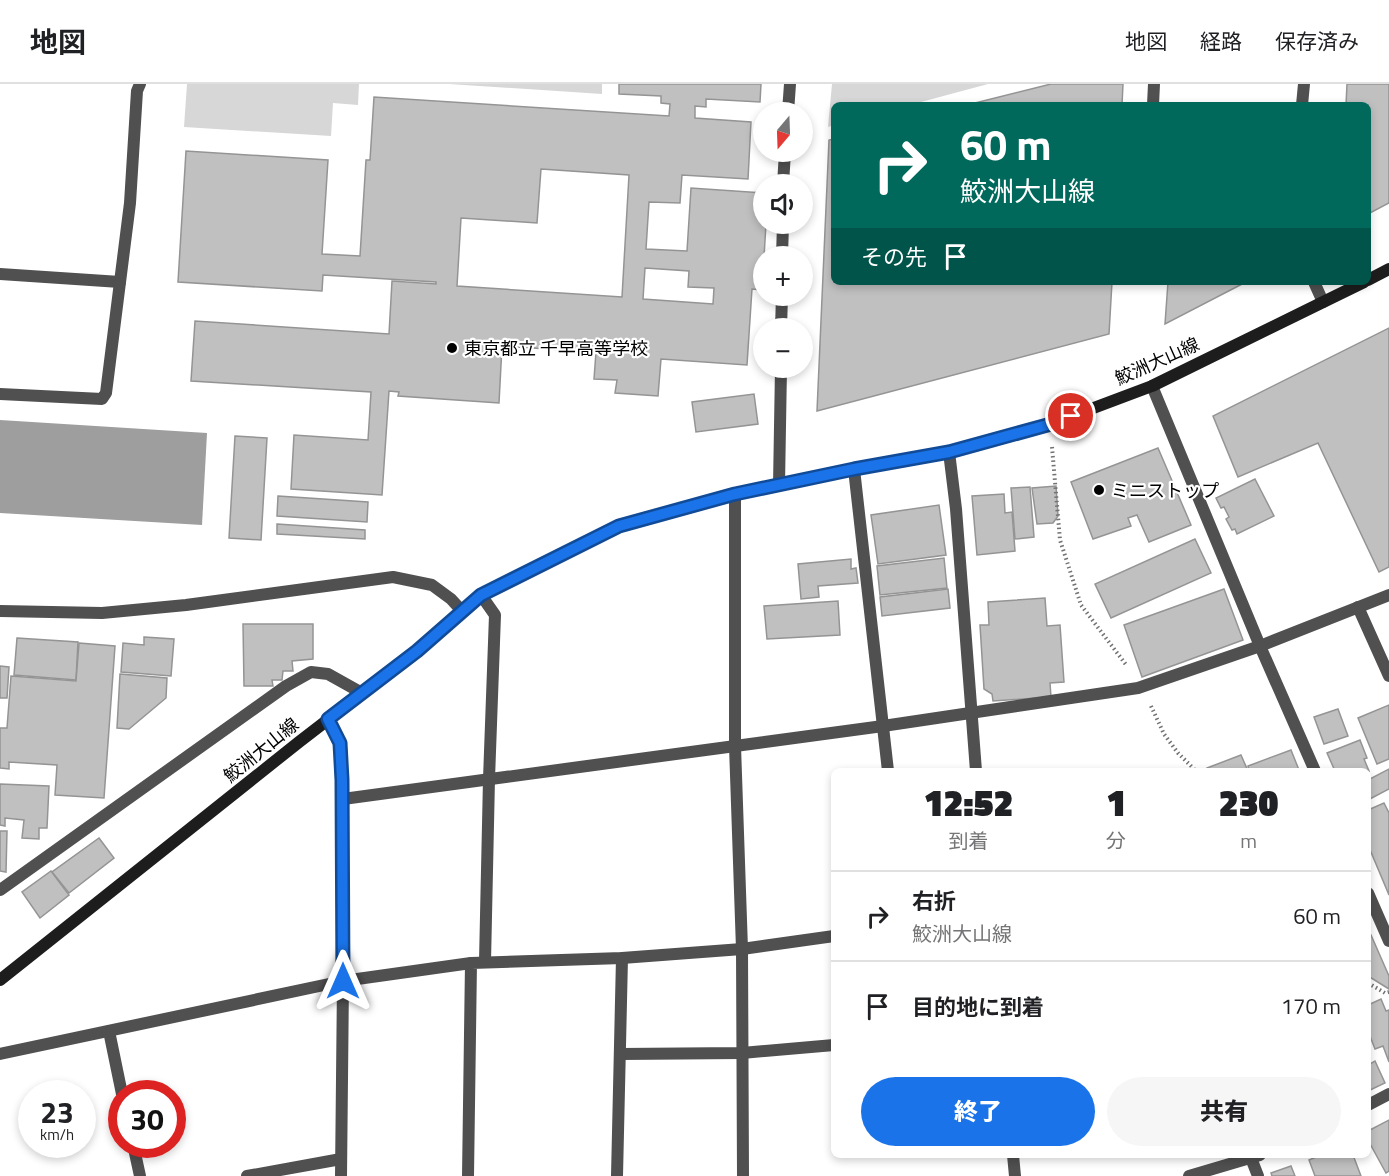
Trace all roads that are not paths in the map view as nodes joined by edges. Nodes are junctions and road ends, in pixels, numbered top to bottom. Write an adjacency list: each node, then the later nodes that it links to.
1 (140, 84): 11 (street)
2 (790, 84): 5 (street)
3 (1154, 84): 6 (street)
4 (1304, 84): 7 (street)
5 (789, 102)
6 (1153, 102)
7 (1302, 102)
8 (1389, 269): 10 (main road)
9 (0, 274): 11 (street)
10 (1371, 278)
11 (120, 282): 17 (street)
12 (1315, 285): 14 (street)
13 (1358, 285): 14 (main road, 鮫洲大山線)
14 (1323, 302): 16 (main road, 鮫洲大山線)
15 (781, 378): 20 (street)
16 (1152, 386): 18 (main road, 鮫洲大山線); 27 (street)
17 (0, 394)
18 (949, 452): 19 (main road, 鮫洲大山線); 30 (street)
19 (854, 469): 20 (main road, 鮫洲大山線); 32 (street)
20 (779, 485): 21 (main road, 鮫洲大山線)
21 (735, 494): 23 (main road, 鮫洲大山線); 33 (street)
22 (1389, 594): 24 (street)
23 (481, 595): 26 (main road, 鮫洲大山線); 37 (street)
24 (1358, 607): 27 (street); 28 (street)
25 (0, 611): 26 (street)
26 (462, 611): 29 (main road, 鮫洲大山線)
27 (1260, 646): 30 (street); 36 (street)
28 (1389, 676)
29 (362, 693): 31 (main road, 鮫洲大山線); 39 (street)
30 (972, 713): 32 (street); 35 (street)
31 (328, 719): 38 (street); 47 (main road, 鮫洲大山線)
32 (883, 726): 33 (street); 34 (street)
33 (735, 746): 37 (street); 43 (street)
34 (888, 768)
35 (976, 768)
36 (1314, 768)
37 (489, 779): 38 (street); 45 (street)
38 (343, 799): 48 (street)
39 (0, 890)
40 (1371, 900): 42 (street)
41 (831, 936): 43 (street)
42 (1389, 941)
43 (742, 949): 44 (street); 51 (street)
44 (622, 958): 45 (street); 53 (street)
45 (484, 962): 46 (street)
46 (471, 963): 48 (street); 65 (street)
47 (0, 980)
48 (343, 981): 49 (street); 61 (street)
49 (109, 1031): 52 (street); 54 (street)
50 (831, 1045): 51 (street)
51 (742, 1053): 53 (street); 67 (street)
52 (0, 1054)
53 (620, 1054): 66 (street)
54 (119, 1080)
55 (1389, 1094): 56 (street)
56 (1371, 1103)
57 (136, 1158): 62 (street)
58 (1012, 1158): 68 (street)
59 (1248, 1158): 69 (street)
60 (1255, 1158): 70 (street)
61 (341, 1159): 63 (street); 64 (street)
62 (140, 1176)
63 (248, 1176)
64 (340, 1176)
65 (468, 1176)
66 (617, 1176)
67 (743, 1176)
68 (1015, 1176)
69 (1189, 1176)
70 (1258, 1176)

